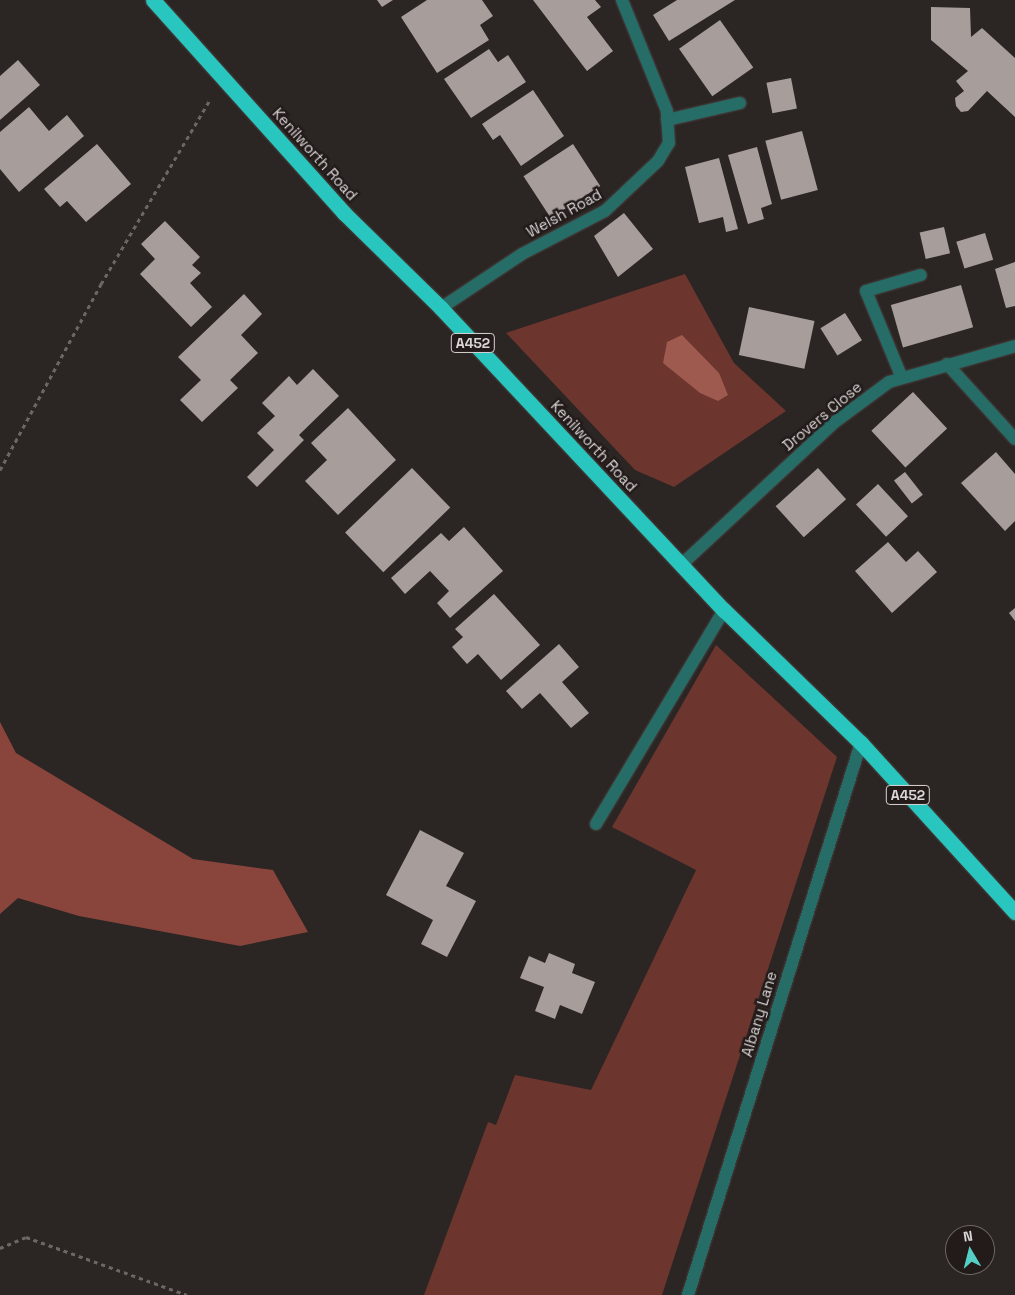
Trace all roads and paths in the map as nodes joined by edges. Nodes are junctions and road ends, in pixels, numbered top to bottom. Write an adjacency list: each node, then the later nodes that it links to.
1 (153, 0): 3 (highway, Kenilworth Road / A452)
2 (622, 0): 5 (street, Welsh Road)
3 (223, 78): 7 (highway, Kenilworth Road / A452); 12 (path)
4 (740, 102): 5 (street)
5 (667, 120): 7 (street, Welsh Road)
6 (921, 275): 10 (street)
7 (441, 308): 13 (highway, Kenilworth Road / A452)
8 (1015, 346): 9 (street, Drovers Close)
9 (947, 364): 10 (street, Drovers Close); 11 (street)
10 (902, 378): 13 (street, Drovers Close)
11 (1015, 439)
12 (0, 470)
13 (681, 564): 14 (highway, Kenilworth Road / A452)
14 (724, 610): 15 (highway, Kenilworth Road / A452); 16 (street)
15 (861, 743): 17 (highway, Kenilworth Road / A452); 20 (street, Albany Lane)
16 (596, 824)
17 (1015, 912)
18 (0, 1248): 19 (path)
19 (187, 1295)
20 (688, 1295)

